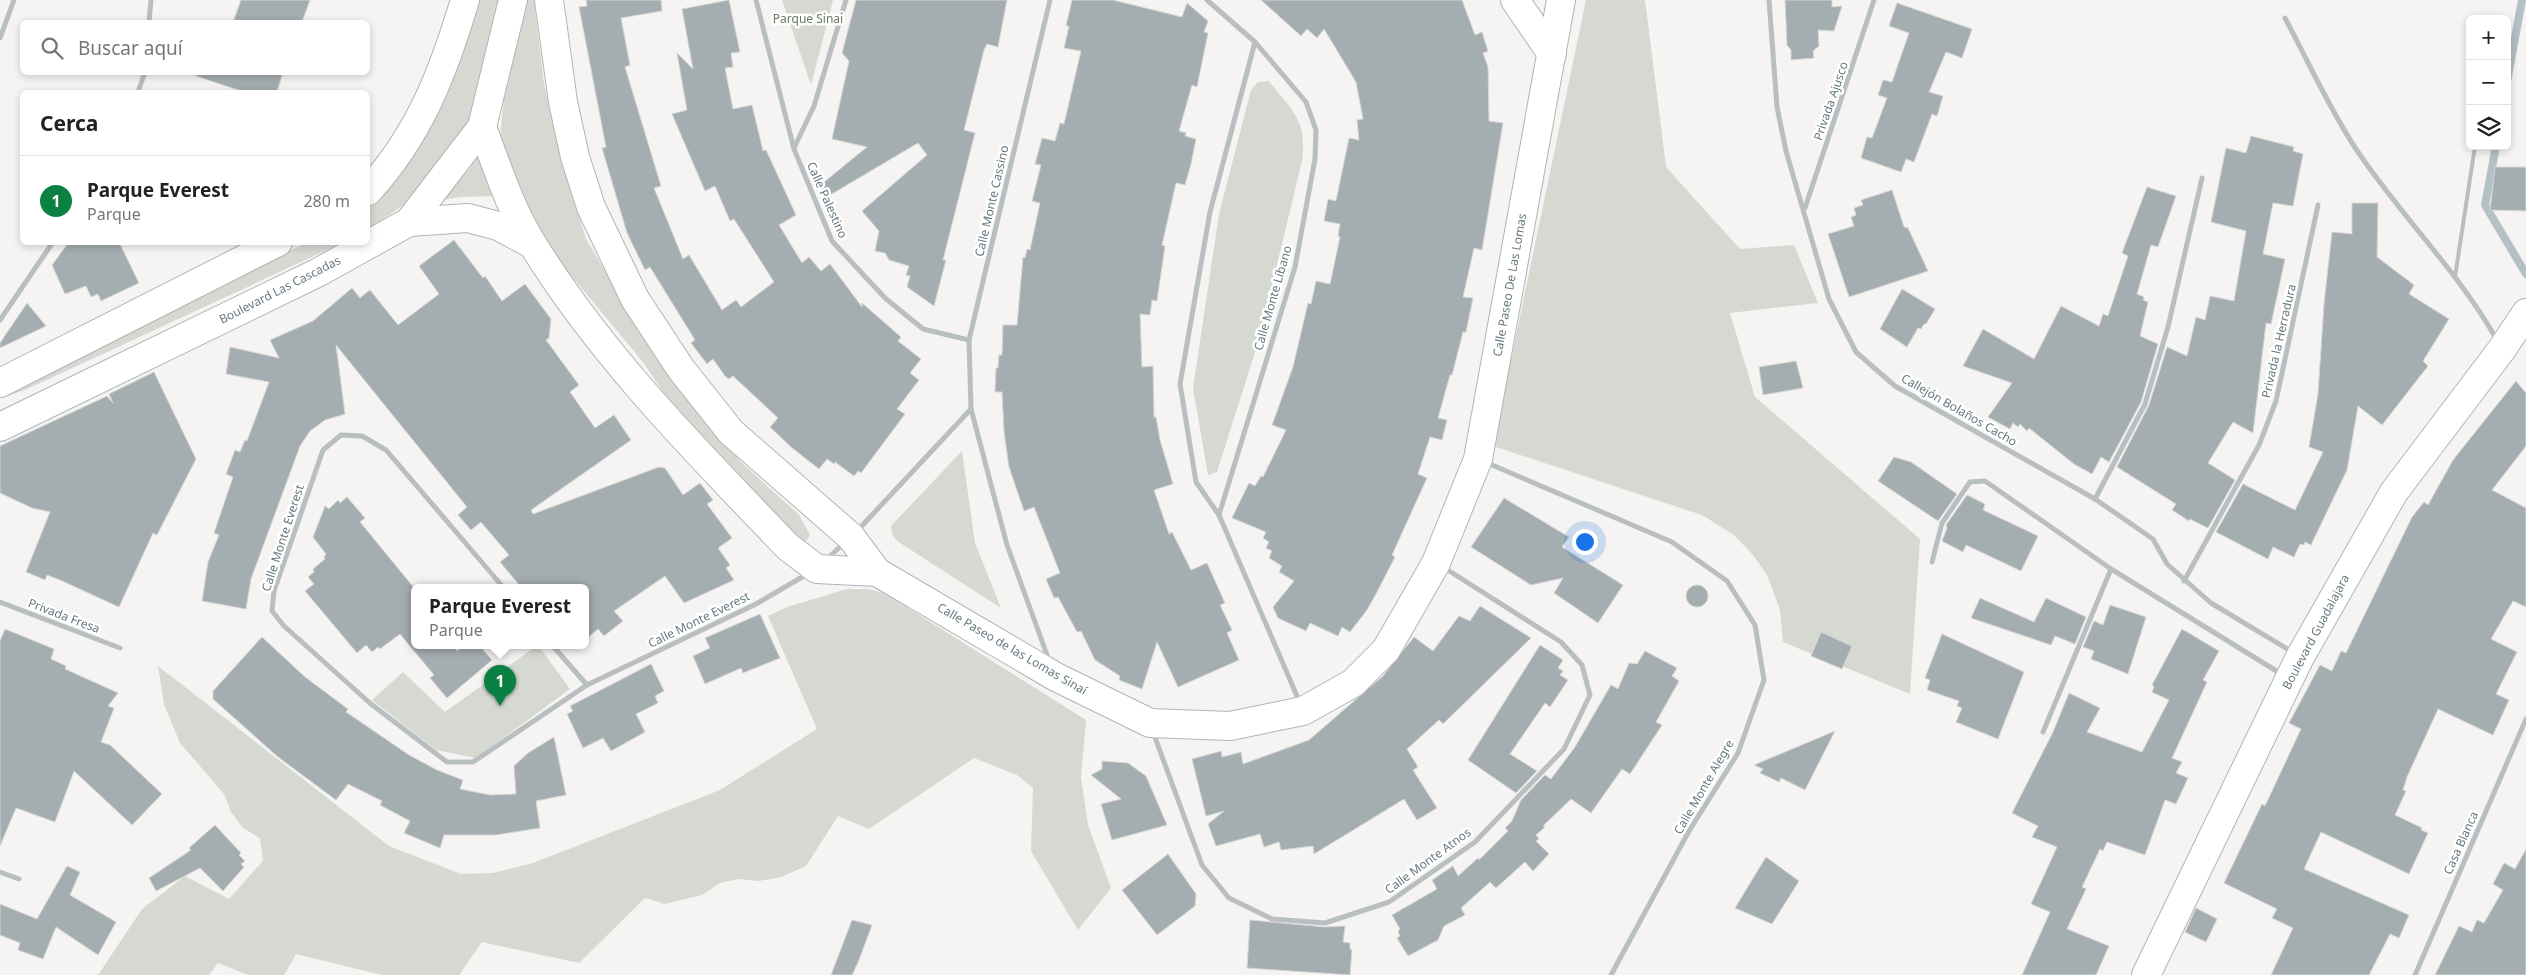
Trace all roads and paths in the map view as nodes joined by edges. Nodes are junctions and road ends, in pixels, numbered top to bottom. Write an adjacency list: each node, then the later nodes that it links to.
1 (14, 0): 16 (street)
2 (151, 0): 15 (street)
3 (465, 0): 25 (street)
4 (514, 0): 21 (street, Boulevard Las Cascadas)
5 (549, 0): 45 (street, Calle Paseo de las Lomas Sinaí)
6 (756, 0): 22 (street, Calle Palestino)
7 (846, 0): 22 (street)
8 (1050, 0): 37 (street, Calle Monte Cassino)
9 (1206, 0): 17 (street, Calle Monte Líbano)
10 (1515, 0): 18 (street)
11 (1561, 0): 18 (street, Calle Paseo De Las Lomas)
12 (1769, 0): 27 (street, Callejón Bolaños Cacho)
13 (1874, 0): 27 (street, Privada Ajusco)
14 (2285, 18): 34 (street)
15 (149, 20)
16 (0, 38)
17 (1255, 42): 44 (street); 44 (street, Calle Monte Líbano)
18 (1552, 54): 42 (street, Calle Paseo De Las Lomas)
19 (144, 75): 20 (street)
20 (139, 90)
21 (482, 127): 28 (street, Boulevard Las Cascadas); 30 (street)
22 (794, 149): 37 (street, Calle Palestino)
23 (2475, 150): 34 (lane)
24 (2202, 178): 43 (street)
25 (370, 189)
26 (2318, 205): 51 (street, Privada la Herradura)
27 (1805, 209): 43 (street, Callejón Bolaños Cacho)
28 (409, 222): 29 (street, Boulevard Las Cascadas); 30 (street)
29 (370, 243)
30 (532, 244): 48 (street)
31 (52, 245): 36 (street)
32 (272, 245): 39 (street)
33 (367, 245): 41 (street, Boulevard Las Cascadas)
34 (2455, 277): 38 (street)
35 (2522, 318): 38 (street, Boulevard Guadalajara)
36 (0, 320)
37 (969, 340): 40 (street, Calle Monte Cassino)
38 (2502, 349): 56 (street, Boulevard Guadalajara)
39 (0, 383)
40 (970, 409): 45 (street); 57 (street, Calle Monte Cassino)
41 (3, 423)
42 (1478, 459): 47 (street, Calle Paseo De Las Lomas); 65 (street, Calle Monte Alegre)
43 (2095, 499): 51 (street, Callejón Bolaños Cacho)
44 (1219, 515): 59 (street)
45 (851, 537): 48 (street); 50 (street, Calle Paseo de las Lomas Sinaí)
46 (1932, 562): 49 (street)
47 (1436, 563): 59 (street, Calle Paseo de las Lomas Sinaí); 61 (street, Calle Monte Atnos)
48 (817, 569): 50 (street, Calle Paseo de las Lomas Sinaí); 58 (street, Calle Monte Everest)
49 (2111, 569): 56 (street); 62 (street)
50 (877, 572): 57 (street, Calle Paseo de las Lomas Sinaí)
51 (2184, 580): 56 (street, Callejón Bolaños Cacho)
52 (500, 584): 58 (street, Calle Monte Everest)
53 (0, 602): 54 (street, Privada Fresa)
54 (120, 648)
55 (556, 649): 58 (street)
56 (2295, 668): 66 (street, Boulevard Guadalajara)
57 (1056, 677): 61 (street, Calle Paseo de las Lomas Sinaí)
58 (587, 685)
59 (1304, 711): 61 (street, Calle Paseo de las Lomas Sinaí)
60 (2526, 719): 67 (street, Casa Blanca)
61 (1150, 723)
62 (2042, 732)
63 (0, 872): 64 (street)
64 (19, 879)
65 (1610, 975)
66 (2146, 975)
67 (2415, 975)

